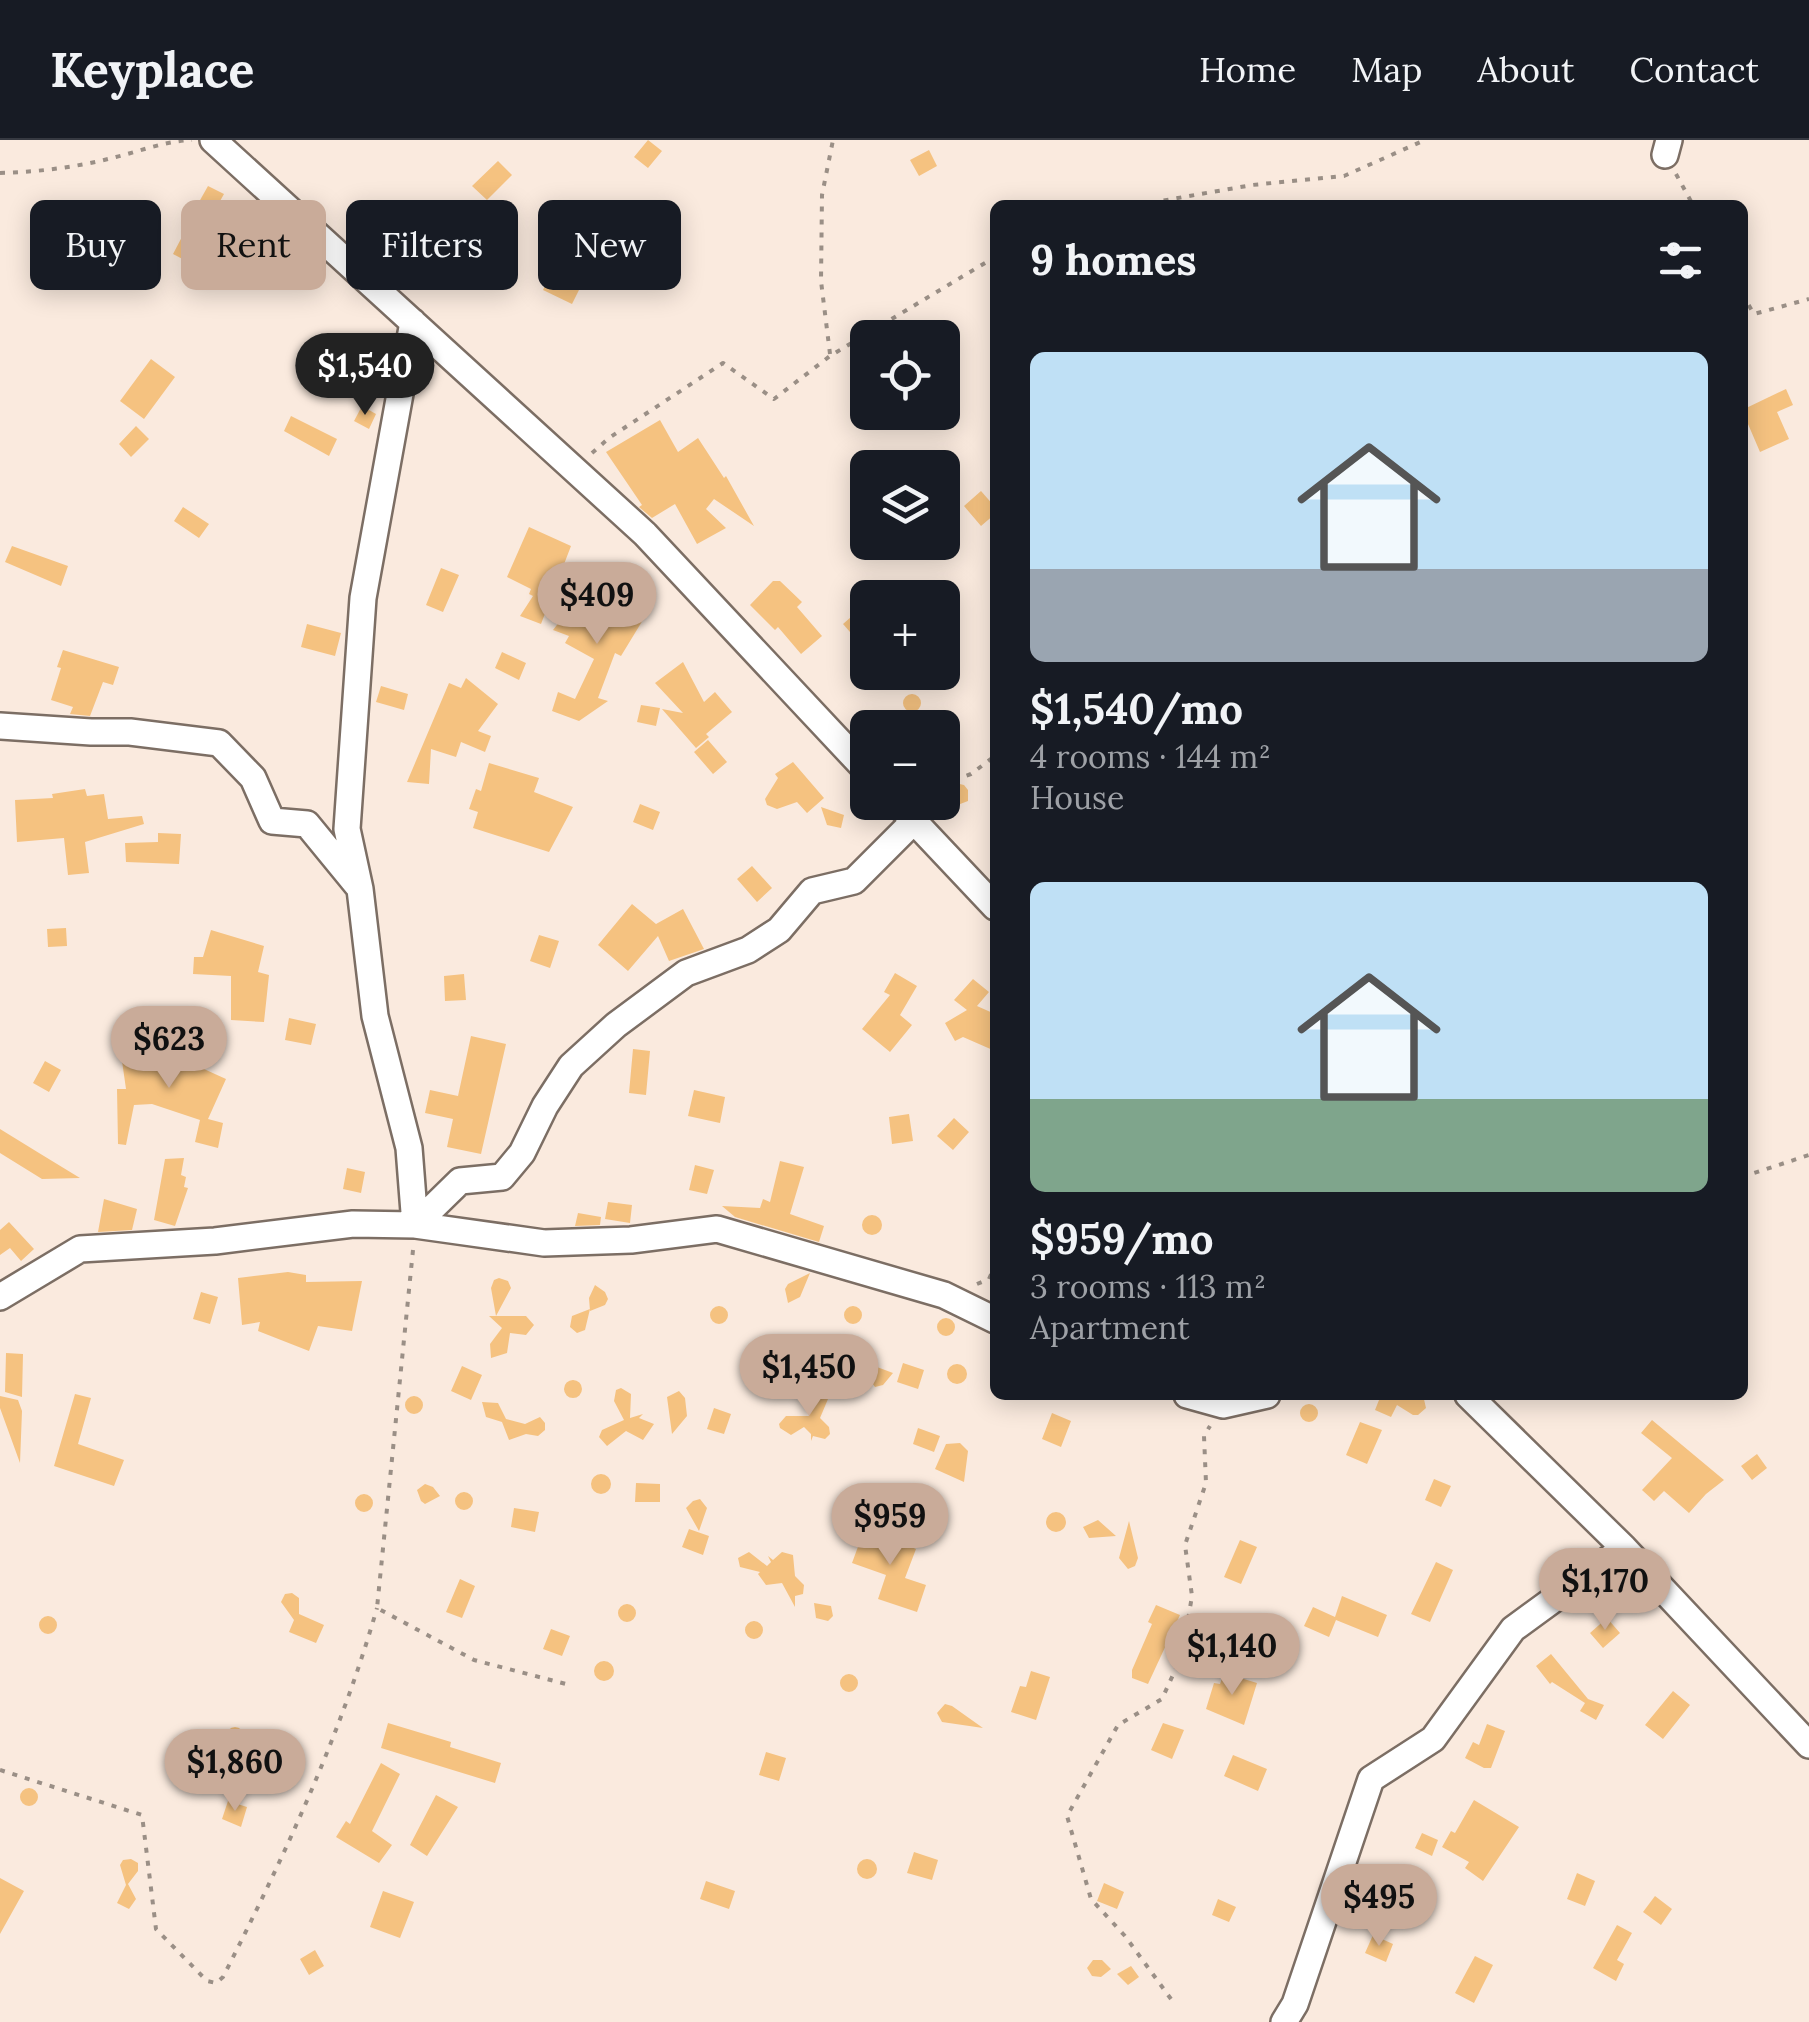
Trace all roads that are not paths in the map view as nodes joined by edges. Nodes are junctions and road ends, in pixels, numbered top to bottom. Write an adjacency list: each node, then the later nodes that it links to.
1 (213, 140): 2 (street)
2 (414, 322): 4 (street); 7 (street)
3 (0, 726): 7 (street)
4 (850, 753)
5 (899, 820): 9 (street)
6 (912, 820): 8 (street)
7 (360, 889): 9 (street)
8 (990, 903)
9 (415, 1225): 10 (street); 11 (street)
10 (0, 1298)
11 (990, 1318)
12 (1205, 1400): 13 (street)
13 (1244, 1400)
14 (1473, 1400): 15 (street)
15 (1624, 1548): 16 (street); 17 (street)
16 (1809, 1745)
17 (1284, 2022)

